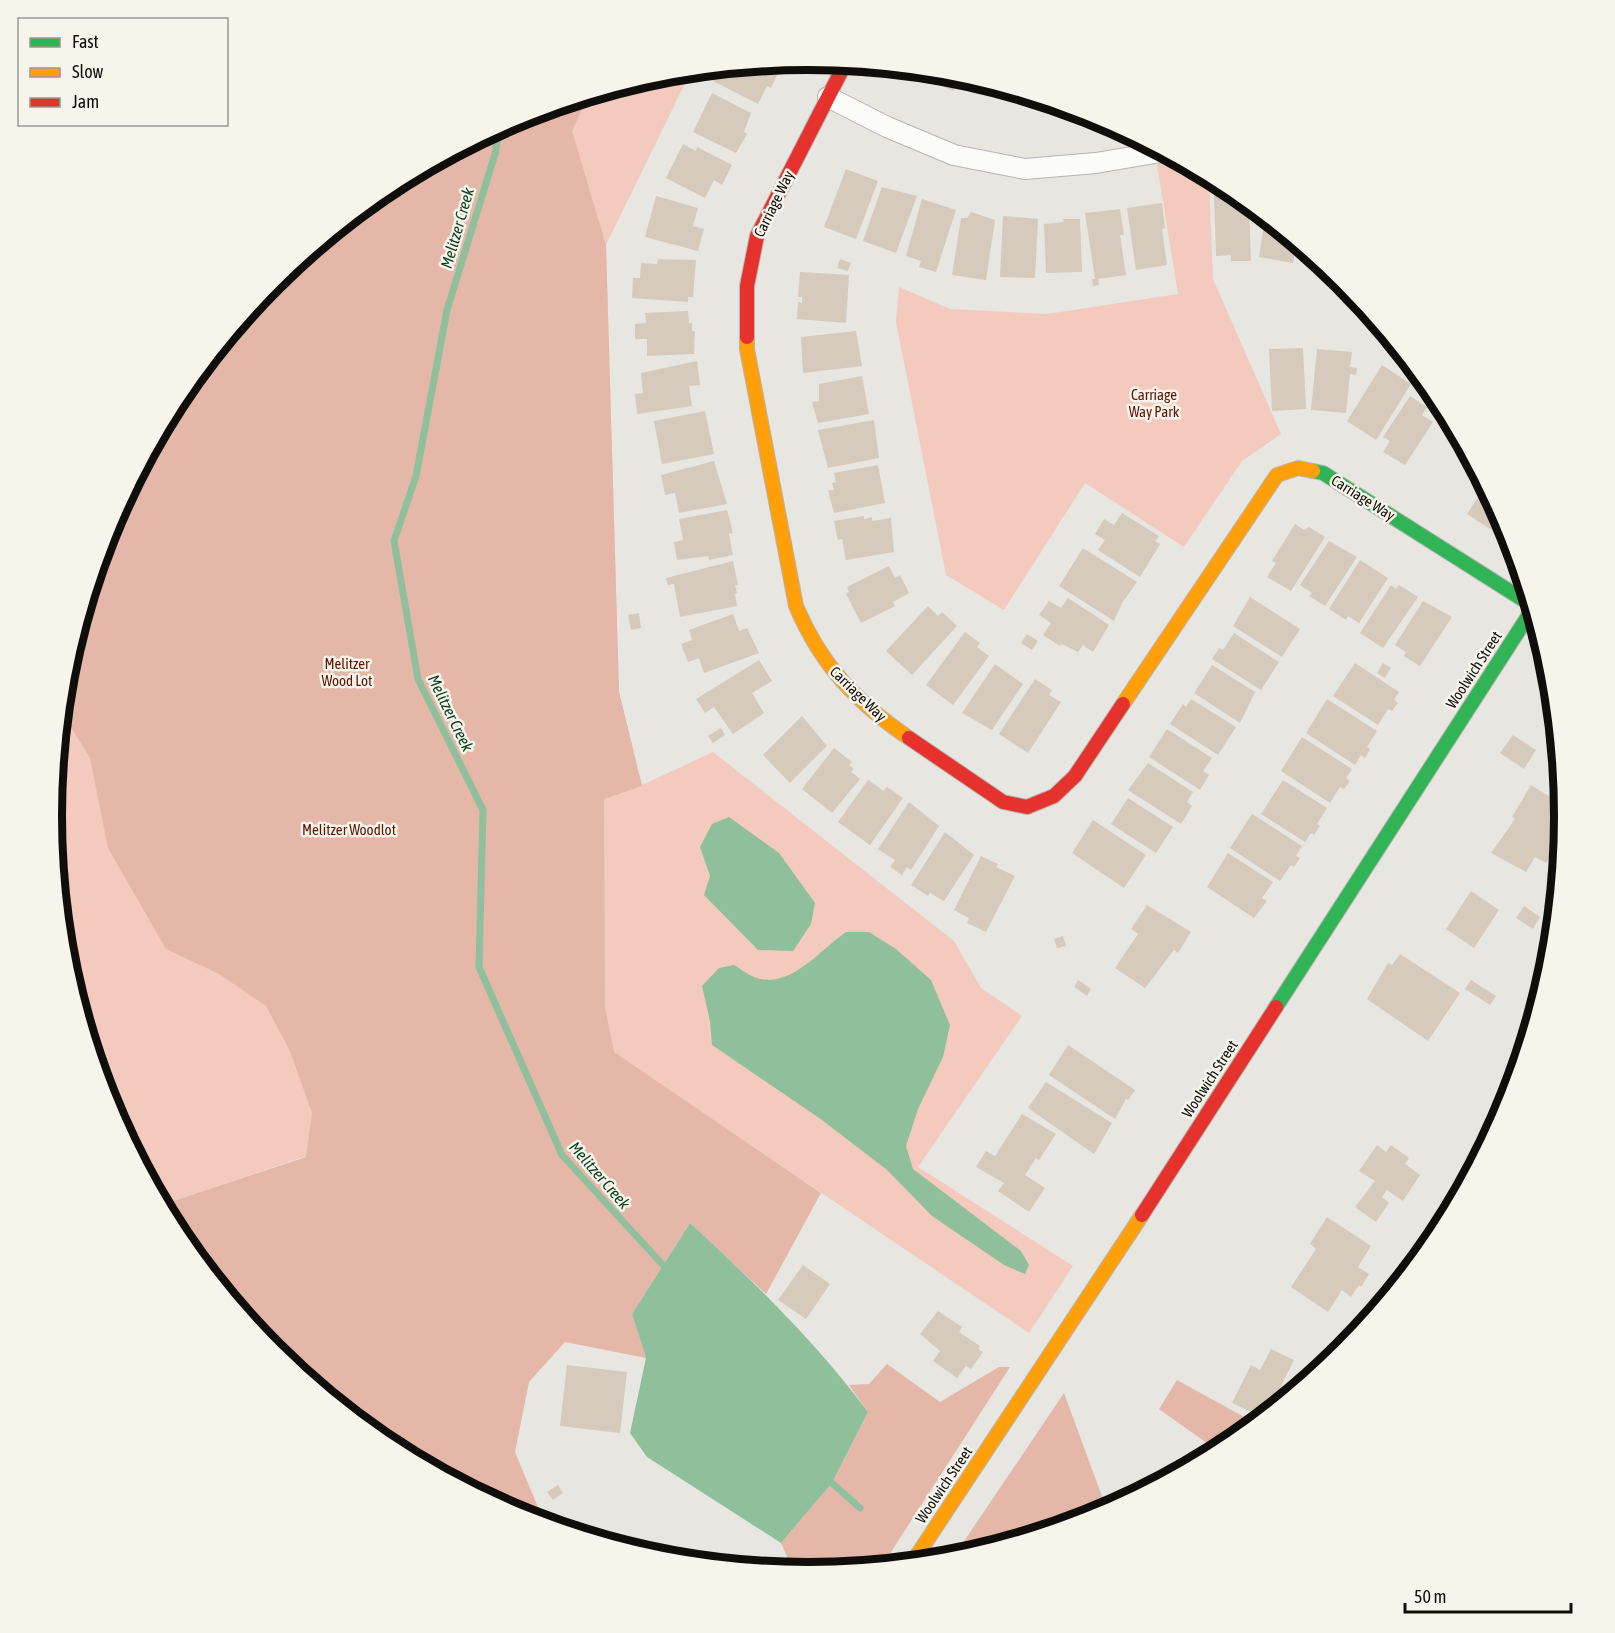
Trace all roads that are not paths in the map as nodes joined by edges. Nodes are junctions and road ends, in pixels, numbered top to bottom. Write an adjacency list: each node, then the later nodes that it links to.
1 (841, 71): 2 (street, Carriage Way)
2 (828, 97): 3 (street); 4 (street, Carriage Way)
3 (1150, 154)
4 (1520, 598)
5 (1527, 618): 6 (street, Woolwich Street)
6 (918, 1554)

